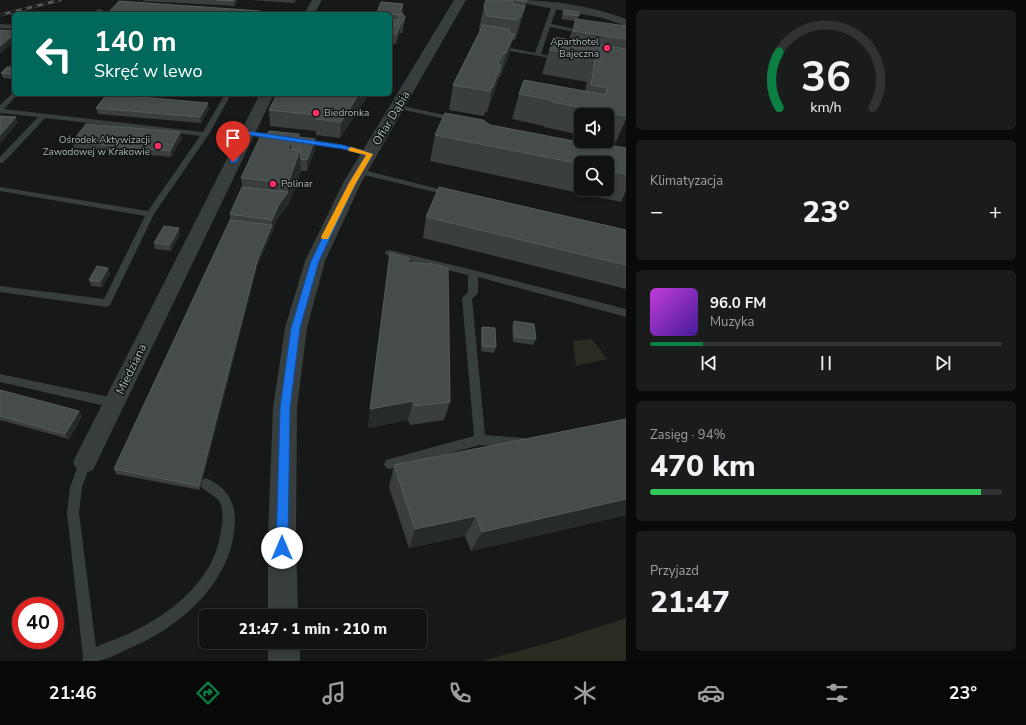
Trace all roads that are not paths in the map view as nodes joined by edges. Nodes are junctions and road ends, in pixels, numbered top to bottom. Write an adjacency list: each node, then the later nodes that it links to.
1 (317, 0): 5 (street)
2 (460, 0): 17 (street, Ofiar Dąbia)
3 (522, 0): 4 (street)
4 (555, 5): 6 (street); 7 (lane)
5 (310, 12)
6 (626, 23)
7 (547, 25): 10 (lane); 12 (lane)
8 (0, 26): 9 (lane)
9 (12, 27)
10 (595, 34)
11 (505, 50): 12 (lane)
12 (537, 55): 13 (lane)
13 (566, 60)
14 (13, 96): 18 (lane)
15 (227, 96): 22 (lane)
16 (265, 96): 21 (street, Miedziana)
17 (397, 107): 20 (lane); 23 (street, Ofiar Dąbia)
18 (0, 110): 19 (lane)
19 (43, 116): 22 (lane); 24 (lane)
20 (462, 120)
21 (247, 133): 23 (lane); 34 (street, Miedziana)
22 (205, 134): 28 (lane)
23 (370, 154): 25 (street, Ofiar Dąbia)
24 (0, 161)
25 (359, 171): 27 (lane); 40 (street, Ofiar Dąbia)
26 (0, 189): 28 (lane)
27 (460, 196)
28 (150, 214): 31 (lane)
29 (389, 253): 30 (lane)
30 (473, 273): 32 (lane); 35 (lane)
31 (0, 290)
32 (626, 313)
33 (0, 378): 34 (lane)
34 (114, 403): 37 (street, Miedziana)
35 (480, 440): 36 (lane); 38 (lane)
36 (531, 443)
37 (85, 462): 42 (lane, Miedziana)
38 (390, 464)
39 (206, 484): 42 (lane)
40 (283, 609)
41 (284, 649): 43 (street)
42 (90, 659)
43 (284, 661)

